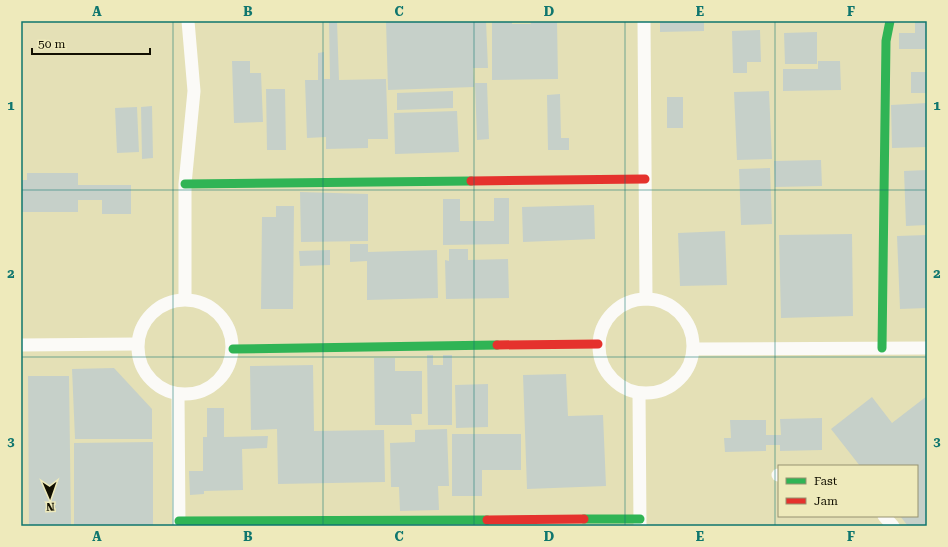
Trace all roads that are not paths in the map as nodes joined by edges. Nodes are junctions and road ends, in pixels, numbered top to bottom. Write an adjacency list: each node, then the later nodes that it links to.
1 (188, 21): 5 (street)
2 (644, 21): 4 (street)
3 (890, 21): 11 (street)
4 (645, 179): 5 (street); 6 (street)
5 (185, 184): 7 (street)
6 (646, 299): 9 (street); 14 (street)
7 (185, 300): 8 (street); 13 (street)
8 (137, 344): 10 (street); 15 (street)
9 (598, 344): 13 (street); 16 (street)
10 (21, 346)
11 (882, 348): 12 (street); 14 (street)
12 (927, 348)
13 (233, 349): 15 (street)
14 (694, 349): 16 (street)
15 (178, 394): 19 (street)
16 (639, 394): 18 (street)
17 (885, 517): 20 (street)
18 (640, 522): 19 (street)
19 (179, 524)
20 (893, 526)

